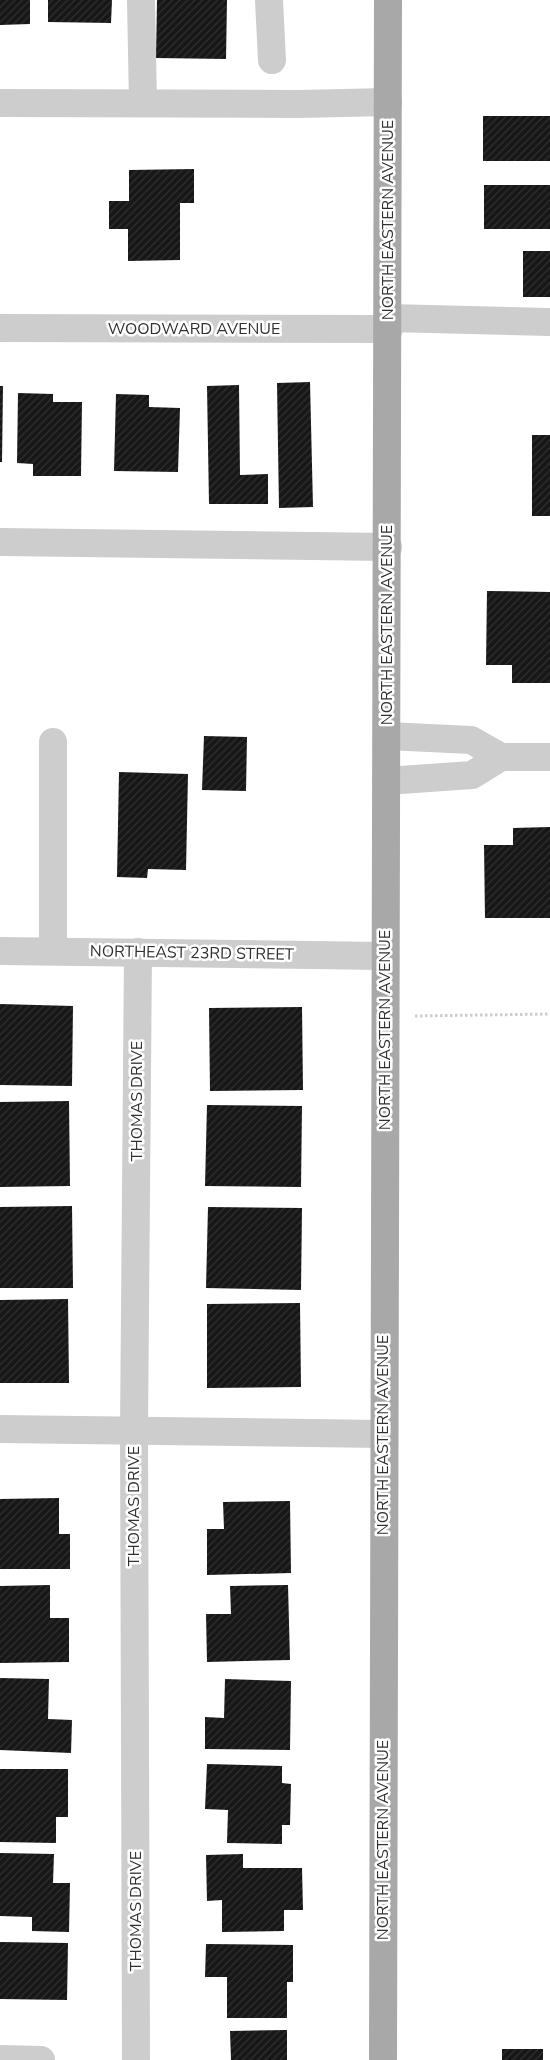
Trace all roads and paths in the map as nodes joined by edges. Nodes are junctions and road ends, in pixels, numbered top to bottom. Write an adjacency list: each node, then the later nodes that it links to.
1 (141, 0): 7 (street)
2 (269, 0): 4 (street)
3 (388, 0): 5 (main road, NORTH EASTERN AVENUE)
4 (272, 60)
5 (388, 102): 7 (street); 9 (main road, NORTH EASTERN AVENUE)
6 (0, 103): 7 (street)
7 (143, 103)
8 (550, 322): 9 (street, WOODWARD AVENUE)
9 (389, 324): 10 (street, WOODWARD AVENUE); 12 (main road, NORTH EASTERN AVENUE)
10 (0, 328)
11 (0, 542): 12 (street)
12 (388, 547): 13 (main road, NORTH EASTERN AVENUE)
13 (387, 736): 15 (street); 17 (main road, NORTH EASTERN AVENUE)
14 (53, 742): 19 (street)
15 (501, 757): 16 (street); 17 (street)
16 (550, 757)
17 (386, 781): 21 (main road, NORTH EASTERN AVENUE)
18 (0, 950): 19 (street, NORTHEAST 23RD STREET)
19 (53, 951): 20 (street, NORTHEAST 23RD STREET)
20 (138, 952): 21 (street, NORTHEAST 23RD STREET); 25 (street, THOMAS DRIVE)
21 (385, 956): 23 (main road, NORTH EASTERN AVENUE)
22 (550, 1014): 23 (path)
23 (385, 1017): 26 (main road, NORTH EASTERN AVENUE)
24 (0, 1429): 25 (street)
25 (134, 1430): 26 (street); 29 (street, THOMAS DRIVE)
26 (382, 1434): 30 (main road, NORTH EASTERN AVENUE)
27 (0, 2059): 28 (street)
28 (41, 2060)
29 (136, 2060)
30 (383, 2060)

